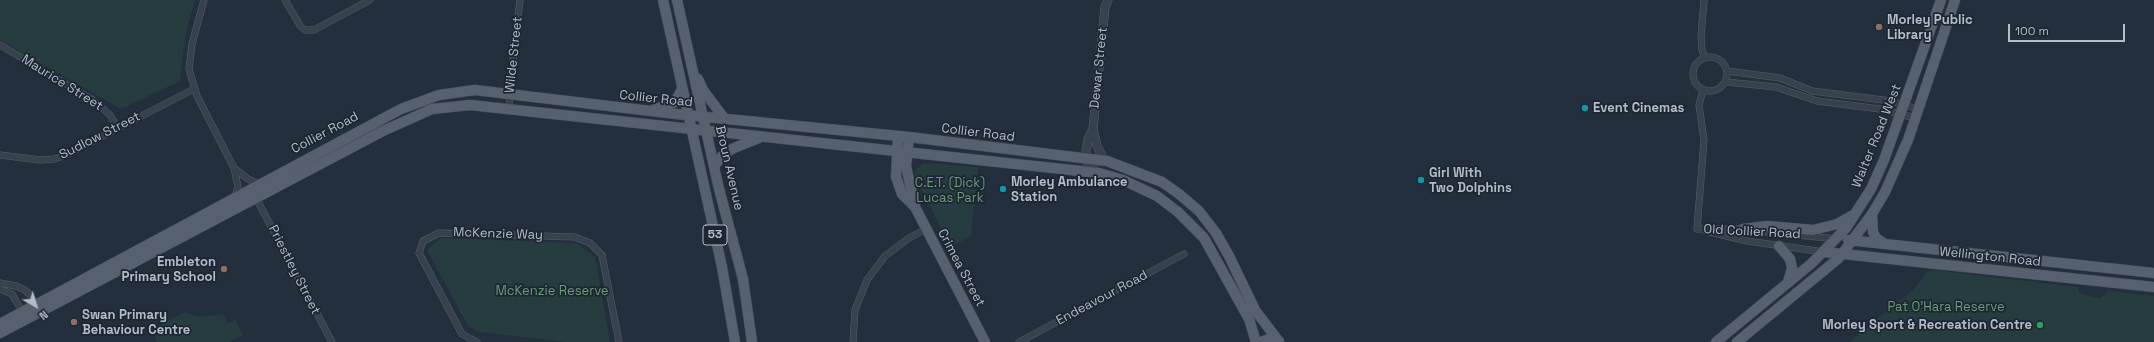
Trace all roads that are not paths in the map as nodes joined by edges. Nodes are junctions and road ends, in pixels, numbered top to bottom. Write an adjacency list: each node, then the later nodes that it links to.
1 (204, 0): 16 (street)
2 (285, 0): 3 (street)
3 (370, 0)
4 (520, 0): 19 (street, Wilde Street)
5 (663, 0): 17 (main road, 53)
6 (677, 0): 13 (main road, Broun Avenue / 53)
7 (1704, 0): 12 (street)
8 (1941, 0): 21 (main road, Walter Road West)
9 (1954, 0): 23 (main road, Walter Road West)
10 (1106, 2): 29 (street, Dewar Street)
11 (0, 45): 27 (street, Maurice Street)
12 (1705, 58): 14 (street); 18 (street)
13 (691, 62): 25 (main road, Broun Avenue / 53); 26 (main road)
14 (1727, 71): 15 (street); 21 (street)
15 (1726, 82): 18 (street); 21 (street)
16 (194, 89): 27 (street, Sudlow Street); 40 (street)
17 (682, 89): 22 (main road); 24 (main road, 53)
18 (1703, 90): 49 (street)
19 (509, 95): 20 (street, Wilde Street); 22 (main road, Collier Road); 42 (main road, Collier Road)
20 (510, 109): 28 (main road, Collier Road); 44 (main road, Collier Road)
21 (1903, 110): 23 (street); 23 (street); 46 (main road, Walter Road West)
22 (651, 111): 24 (main road, Collier Road)
23 (1916, 114): 47 (main road, Walter Road West)
24 (689, 116): 25 (main road, Collier Road); 28 (main road, 53)
25 (703, 117): 26 (main road, Collier Road); 30 (main road, Broun Avenue / 53)
26 (724, 118): 32 (main road, Collier Road)
27 (118, 128): 36 (street, Sudlow Street)
28 (691, 129): 30 (main road, Collier Road); 71 (main road, 53)
29 (1093, 129): 37 (street, Dewar Street); 38 (street, Dewar Street)
30 (707, 130): 31 (main road, Collier Road); 39 (main road, Broun Avenue / 53)
31 (765, 136): 34 (main road, Collier Road); 39 (main road)
32 (898, 136): 33 (main road, Collier Road); 34 (main road, Crimea Street)
33 (909, 137): 35 (main road, Crimea Street); 37 (main road, Collier Road)
34 (896, 152): 35 (main road, Collier Road); 45 (main road, Crimea Street)
35 (908, 153): 41 (main road, Collier Road); 45 (main road, Crimea Street)
36 (0, 155)
37 (1085, 157): 38 (main road, Collier Road); 41 (street)
38 (1104, 160): 67 (main road, Collier Road)
39 (715, 164): 72 (main road, Broun Avenue / 53)
40 (234, 168): 42 (street); 43 (street)
41 (1099, 173): 76 (main road, Collier Road)
42 (259, 184): 43 (main road, Collier Road)
43 (235, 197): 63 (main road, Collier Road)
44 (256, 198): 63 (main road, Collier Road); 68 (street, Priestley Street)
45 (915, 207): 48 (main road, Crimea Street)
46 (1856, 213): 50 (main road); 51 (main road, Walter Road West)
47 (1872, 214): 52 (main road, Walter Road West); 53 (main road)
48 (926, 229): 73 (street); 74 (main road, Crimea Street)
49 (1697, 229): 50 (street, Old Collier Road); 54 (street, Old Collier Road)
50 (1743, 229): 51 (street, Old Collier Road)
51 (1837, 239): 52 (main road, Wellington Road); 55 (main road, Walter Road West)
52 (1852, 241): 53 (main road, Wellington Road); 56 (main road, Walter Road West)
53 (1886, 245): 58 (main road, Wellington Road)
54 (1779, 246): 55 (street, Old Collier Road); 60 (main road)
55 (1824, 252): 56 (main road, Wellington Road); 60 (main road, Walter Road West)
56 (1844, 252): 61 (main road, Wellington Road); 79 (main road, Walter Road West)
57 (1184, 254): 75 (street, Endeavour Road)
58 (2154, 274)
59 (0, 283): 63 (street)
60 (1788, 284): 78 (main road, Walter Road West)
61 (2154, 287)
62 (0, 289): 64 (street)
63 (38, 309): 64 (main road, Collier Road)
64 (25, 316): 65 (main road, Collier Road); 66 (main road, Collier Road)
65 (0, 324)
66 (0, 333)
67 (1278, 341): 77 (main road)
68 (332, 342)
69 (477, 342): 70 (street, McKenzie Way)
70 (619, 342)
71 (735, 342)
72 (752, 342)
73 (853, 342)
74 (985, 342)
75 (1018, 342)
76 (1256, 342)
77 (1261, 342)
78 (1716, 342)
79 (1737, 342)

